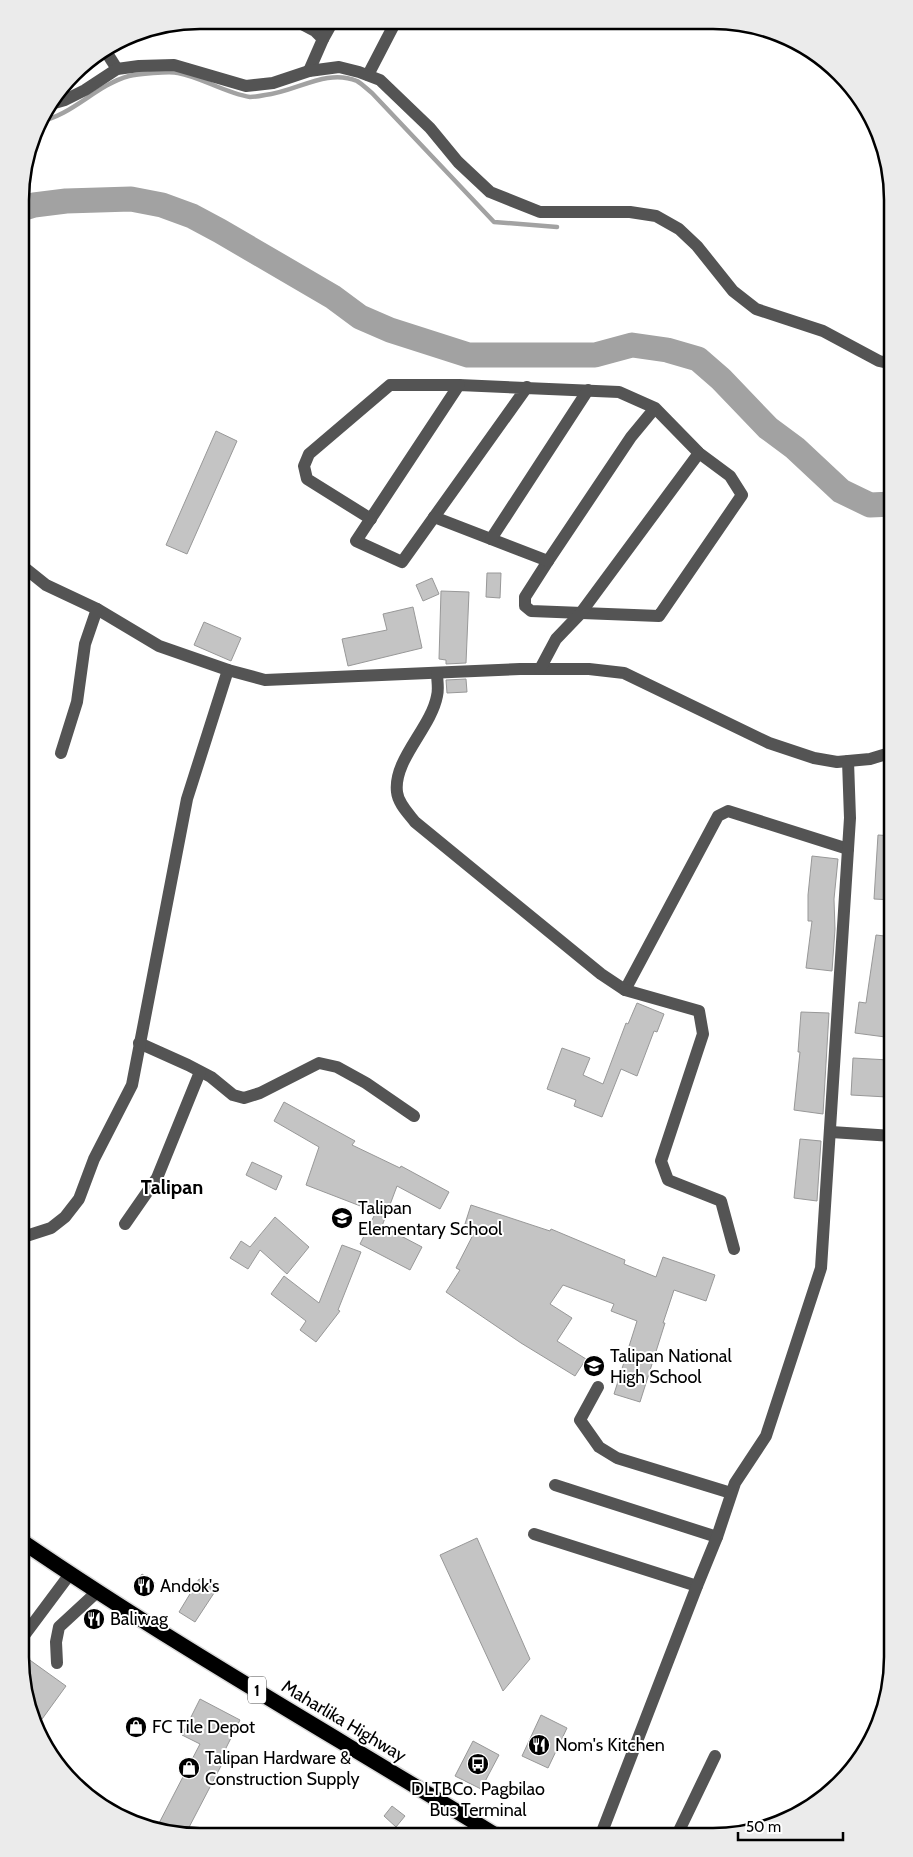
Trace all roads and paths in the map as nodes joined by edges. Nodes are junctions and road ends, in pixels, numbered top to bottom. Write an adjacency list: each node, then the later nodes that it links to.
1 (311, 29): 4 (street)
2 (330, 29): 4 (street)
3 (392, 29): 8 (street)
4 (324, 39): 7 (street)
5 (109, 56): 6 (street)
6 (117, 69): 7 (street); 9 (street)
7 (309, 71): 8 (street)
8 (368, 75): 10 (street)
9 (60, 101)
10 (884, 363)
11 (459, 385): 12 (street); 17 (street); 17 (street)
12 (527, 387): 13 (street); 16 (street)
13 (588, 390): 14 (street); 18 (street)
14 (655, 408): 15 (street); 19 (street)
15 (699, 453): 22 (street); 22 (street)
16 (434, 517): 17 (street); 18 (street)
17 (371, 519)
18 (491, 539): 19 (street)
19 (548, 561): 22 (street)
20 (29, 571): 21 (street)
21 (97, 609): 24 (street); 26 (street)
22 (580, 614): 23 (street)
23 (540, 669): 25 (street); 28 (street)
24 (228, 670): 25 (street); 31 (street)
25 (437, 673): 30 (street)
26 (61, 753)
27 (884, 755): 28 (street)
28 (848, 761): 29 (street)
29 (848, 849): 30 (street); 34 (street)
30 (625, 990): 38 (street)
31 (139, 1043): 32 (street); 37 (street)
32 (200, 1072): 33 (street); 36 (street)
33 (414, 1116)
34 (830, 1132): 35 (street); 41 (street)
35 (884, 1135)
36 (125, 1224)
37 (29, 1235)
38 (734, 1249)
39 (598, 1387): 41 (street)
40 (555, 1485): 43 (street)
41 (731, 1493): 43 (street)
42 (534, 1534): 46 (street)
43 (718, 1537): 46 (street)
44 (29, 1546): 45 (highway, Maharlika Highway / 1)
45 (70, 1574): 47 (highway, Maharlika Highway / 1); 48 (street)
46 (696, 1586): 52 (street)
47 (98, 1591): 49 (street); 51 (highway, Maharlika Highway / 1)
48 (29, 1629)
49 (58, 1664)
50 (715, 1756): 53 (street)
51 (484, 1828)
52 (603, 1828)
53 (680, 1828)

